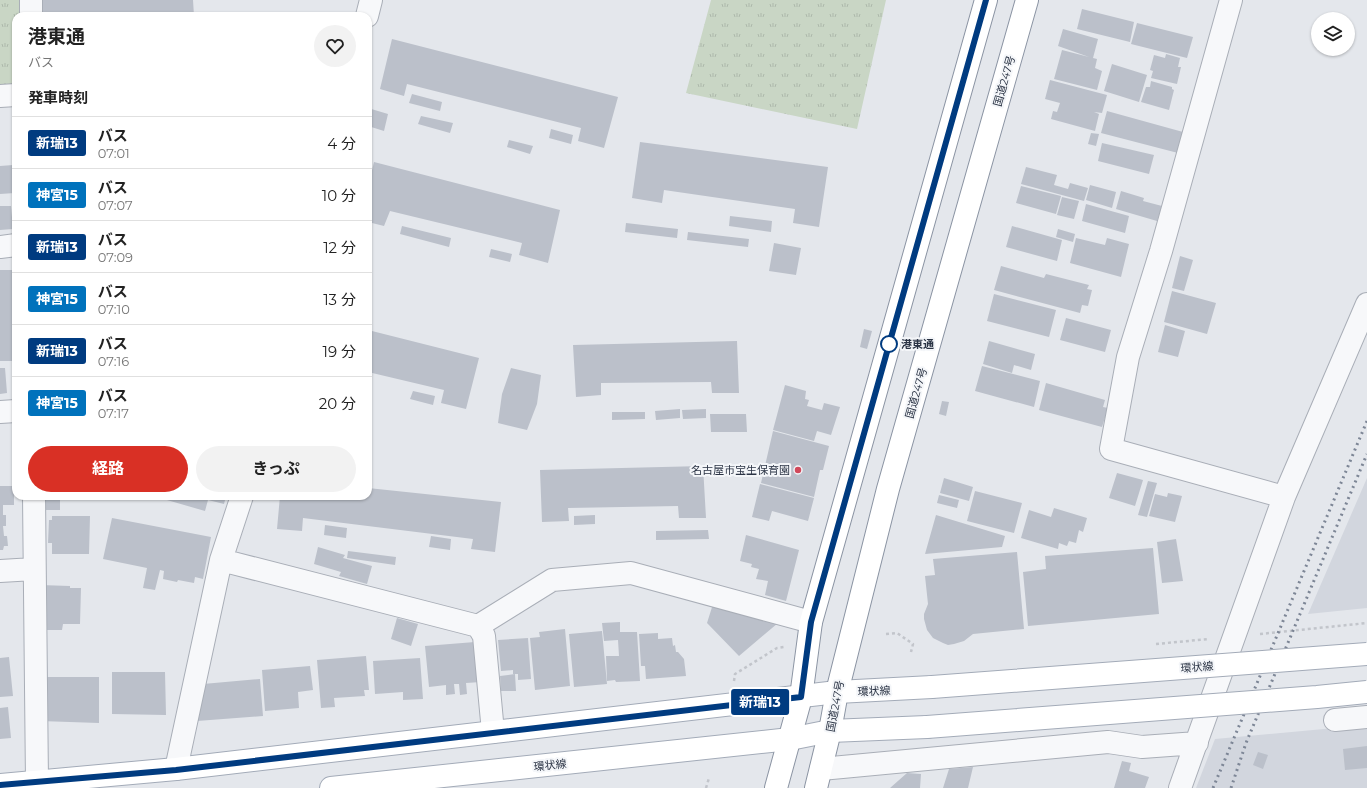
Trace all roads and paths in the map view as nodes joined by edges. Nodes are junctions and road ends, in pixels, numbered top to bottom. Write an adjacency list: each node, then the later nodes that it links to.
1 (31, 0): 6 (street)
2 (371, 0): 7 (street)
3 (986, 0): 21 (main road)
4 (1027, 0): 32 (main road, 国道247号)
5 (1230, 0): 15 (street)
6 (32, 12)
7 (368, 12)
8 (12, 95): 9 (street)
9 (0, 96)
10 (12, 246): 11 (street)
11 (0, 247)
12 (1367, 304): 15 (street)
13 (12, 411): 14 (street)
14 (0, 412)
15 (1284, 497): 40 (street)
16 (34, 500): 19 (street)
17 (241, 500): 18 (street)
18 (221, 560): 23 (street); 41 (street)
19 (34, 569): 20 (street); 44 (street)
20 (0, 571)
21 (811, 622): 23 (street); 34 (main road)
22 (1367, 623): 25 (path)
23 (478, 626): 38 (street)
24 (886, 634): 29 (path)
25 (1254, 634)
26 (1216, 638): 27 (path)
27 (1156, 644)
28 (788, 646): 31 (path)
29 (911, 652)
30 (1367, 654): 32 (main road, 環状線, bridge)
31 (732, 686)
32 (837, 692): 34 (main road, 環状線); 37 (main road, 国道247号)
33 (1367, 692): 37 (main road, 環状線, bridge)
34 (801, 697): 38 (main road, 環状線); 39 (main road)
35 (1367, 717): 36 (street)
36 (1335, 720)
37 (830, 731): 39 (main road, 環状線); 43 (main road, 国道247号)
38 (493, 732): 41 (main road, 環状線)
39 (790, 739): 46 (main road, 環状線); 48 (main road)
40 (1196, 743): 43 (street); 49 (street)
41 (176, 770): 44 (main road, 環状線)
42 (709, 778): 47 (path)
43 (818, 778)
44 (37, 782): 45 (main road, 環状線)
45 (0, 785)
46 (331, 788)
47 (706, 788)
48 (776, 788)
49 (1180, 788)

